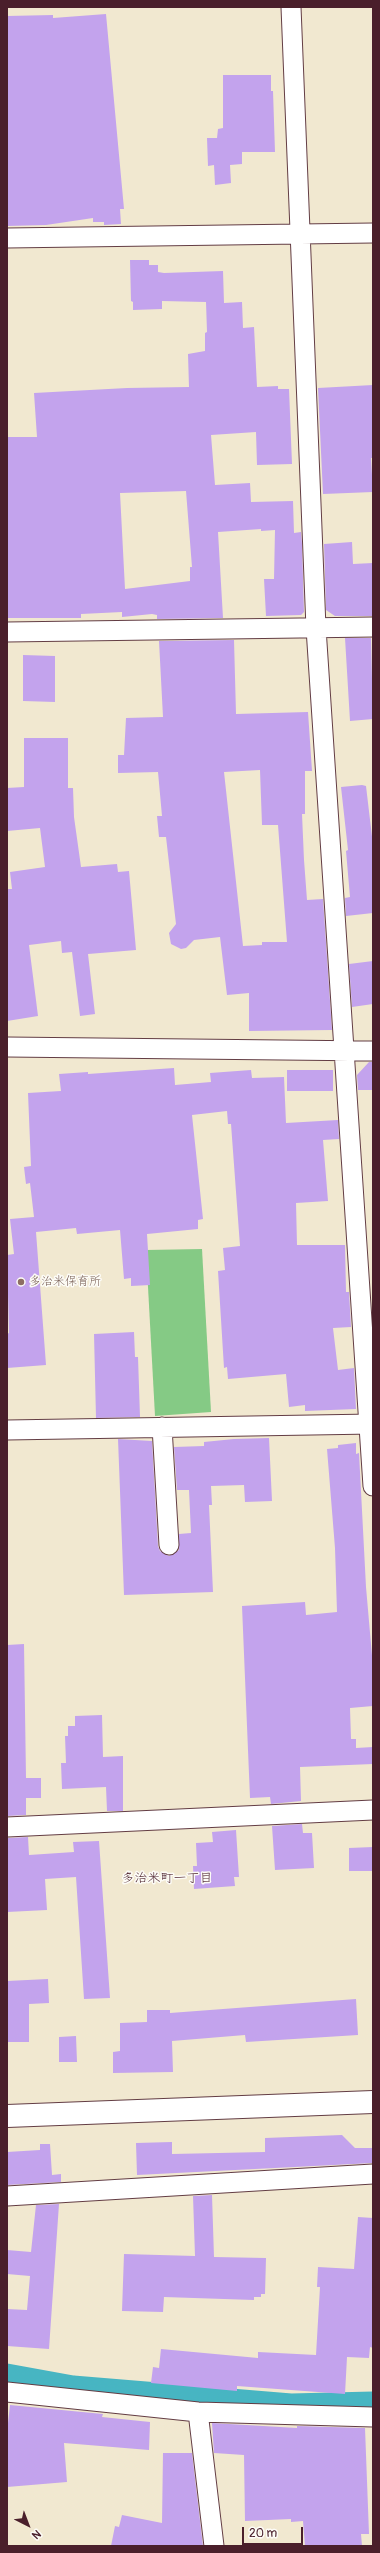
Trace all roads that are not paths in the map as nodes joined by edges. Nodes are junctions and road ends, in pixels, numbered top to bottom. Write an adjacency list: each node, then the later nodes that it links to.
1 (291, 7): 3 (street)
2 (373, 233): 3 (street)
3 (300, 234): 4 (street); 6 (street)
4 (7, 238)
5 (373, 627): 6 (street)
6 (316, 628): 7 (street); 9 (street)
7 (7, 632)
8 (7, 1047): 9 (street)
9 (343, 1051): 10 (street); 11 (street)
10 (373, 1051)
11 (370, 1424): 12 (street); 14 (street)
12 (162, 1427): 13 (street); 15 (street)
13 (7, 1430)
14 (373, 1486)
15 (169, 1545)
16 (373, 1810): 17 (street)
17 (7, 1827)
18 (373, 2102): 19 (street)
19 (7, 2116)
20 (373, 2174): 21 (street)
21 (7, 2196)
22 (7, 2392): 23 (street)
23 (198, 2412): 24 (street); 25 (street)
24 (373, 2417)
25 (214, 2546)

